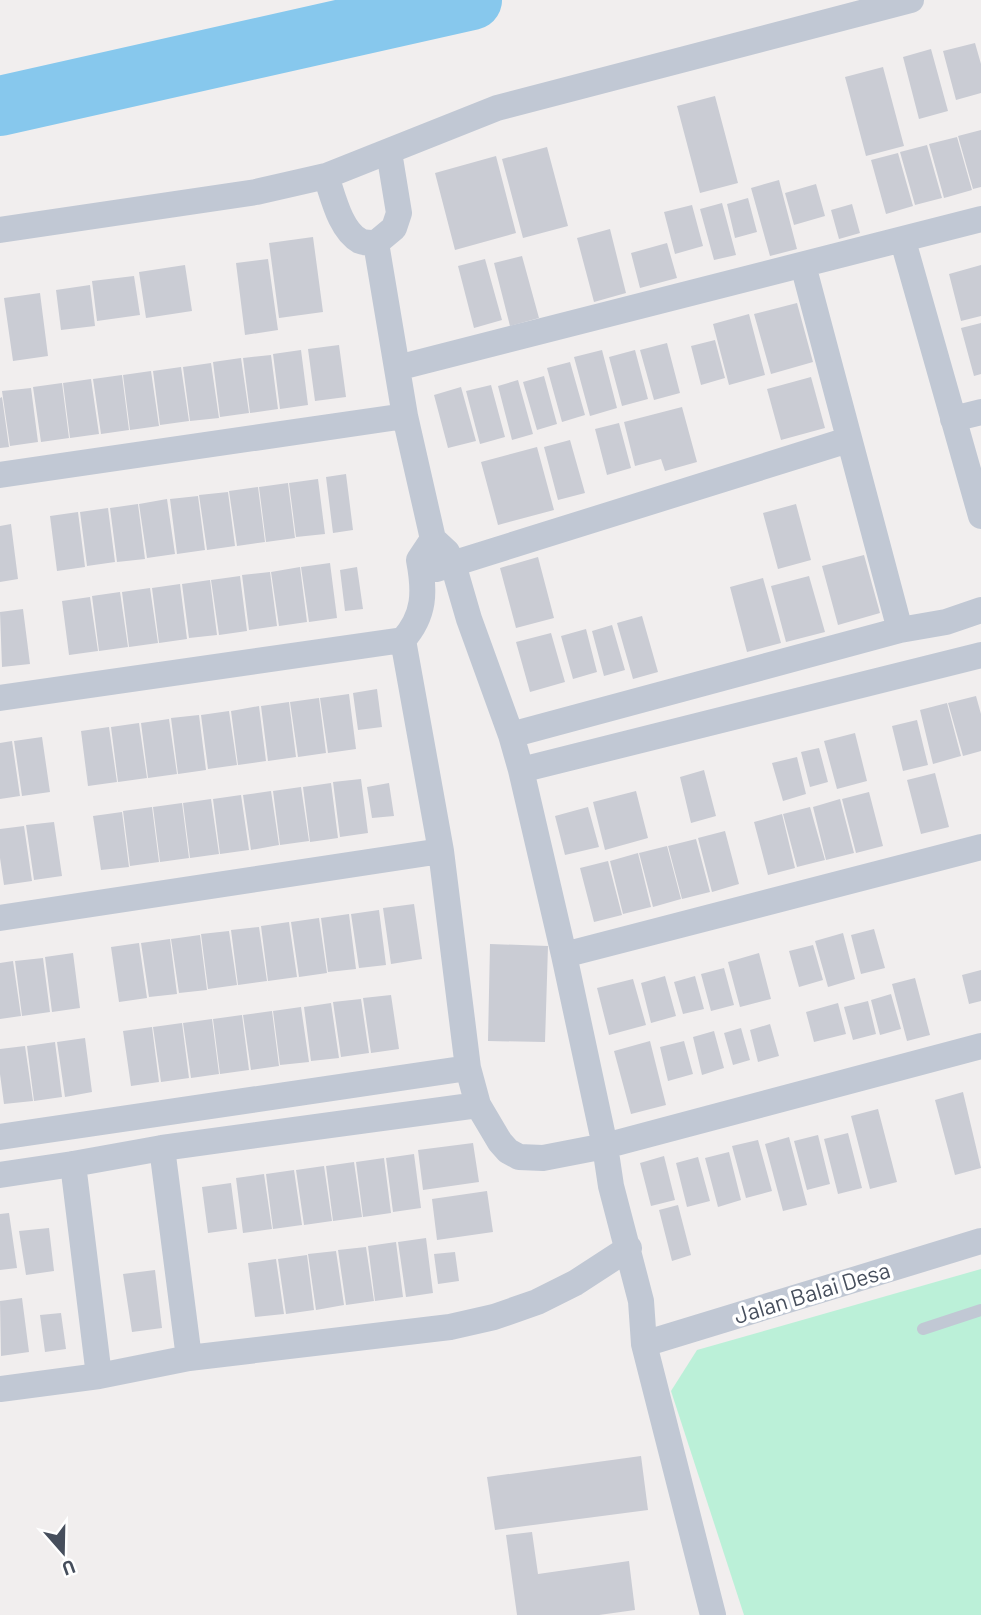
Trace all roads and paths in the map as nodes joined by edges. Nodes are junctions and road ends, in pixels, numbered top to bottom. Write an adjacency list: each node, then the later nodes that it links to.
1 (911, 0): 2 (street)
2 (389, 152): 3 (street); 7 (street)
3 (326, 176): 5 (street); 7 (street)
4 (981, 219): 6 (street)
5 (0, 230)
6 (903, 241): 8 (street); 12 (street)
7 (376, 243): 9 (street)
8 (803, 265): 9 (street); 13 (street)
9 (397, 368): 11 (street)
10 (981, 412): 12 (street)
11 (405, 416): 14 (street); 16 (street)
12 (953, 419): 15 (street)
13 (848, 440): 17 (street); 21 (street)
14 (0, 475)
15 (981, 516)
16 (433, 539): 17 (street); 18 (street)
17 (453, 564): 18 (street); 25 (street)
18 (421, 573): 22 (street)
19 (981, 610): 20 (street)
20 (946, 622): 21 (street); 23 (street)
21 (900, 630): 25 (street)
22 (403, 640): 24 (street); 28 (street)
23 (973, 657): 26 (street)
24 (0, 698)
25 (511, 735): 26 (street)
26 (521, 770): 30 (street)
27 (981, 847): 30 (street)
28 (441, 851): 29 (street); 32 (street)
29 (0, 918)
30 (564, 955): 36 (street)
31 (981, 1046): 36 (street)
32 (468, 1068): 33 (street); 34 (street)
33 (478, 1105): 36 (street); 37 (street)
34 (120, 1120): 35 (street); 38 (street)
35 (0, 1137)
36 (605, 1146): 42 (street)
37 (162, 1148): 38 (street); 46 (street)
38 (126, 1154): 39 (street)
39 (73, 1164): 40 (street); 47 (street)
40 (0, 1175)
41 (981, 1241): 45 (street, Jalan Balai Desa)
42 (629, 1248): 45 (street); 46 (street)
43 (981, 1310): 44 (lane)
44 (923, 1329)
45 (644, 1344): 49 (street)
46 (190, 1358): 47 (street)
47 (99, 1376): 48 (street)
48 (0, 1390)
49 (713, 1615)

